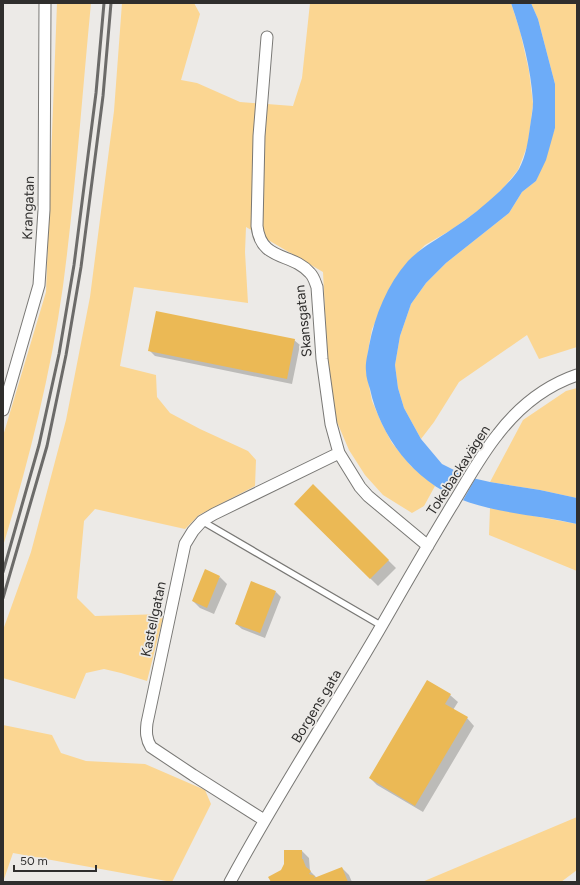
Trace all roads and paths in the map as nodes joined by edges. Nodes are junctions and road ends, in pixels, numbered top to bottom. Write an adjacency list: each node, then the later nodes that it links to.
1 (45, 3): 4 (street, Krangatan)
2 (267, 37): 5 (street, Skansgatan)
3 (577, 375): 7 (street, Tokebackavägen)
4 (3, 410)
5 (339, 453): 6 (street, Kastellgatan); 7 (street, Skansgatan)
6 (202, 521): 8 (lane); 9 (street, Kastellgatan)
7 (428, 546): 8 (street, Borgens gata)
8 (382, 626): 9 (street, Borgens gata)
9 (264, 820): 10 (street, Borgens gata)
10 (230, 882)

